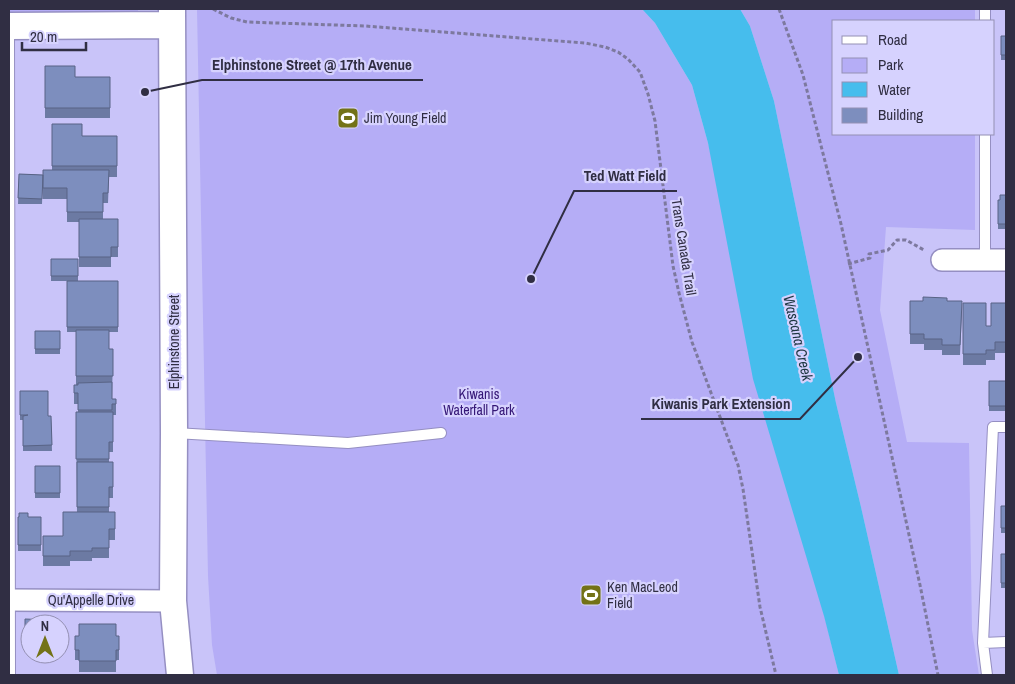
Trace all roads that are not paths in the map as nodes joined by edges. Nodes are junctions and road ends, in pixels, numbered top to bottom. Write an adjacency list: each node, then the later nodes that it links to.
1 (172, 17): 2 (street); 8 (street, Elphinstone Street)
2 (9, 26): 10 (lane)
3 (985, 135): 5 (lane)
4 (942, 260): 5 (street)
5 (985, 260): 6 (street)
6 (1006, 260)
7 (1006, 427): 13 (lane)
8 (174, 433): 9 (lane); 11 (street, Elphinstone Street)
9 (441, 434)
10 (9, 600): 11 (street, Qu'Appelle Drive); 14 (lane)
11 (173, 601): 15 (street, Elphinstone Street)
12 (1006, 642): 13 (lane)
13 (983, 643): 16 (lane)
14 (10, 675)
15 (180, 675)
16 (988, 675)

